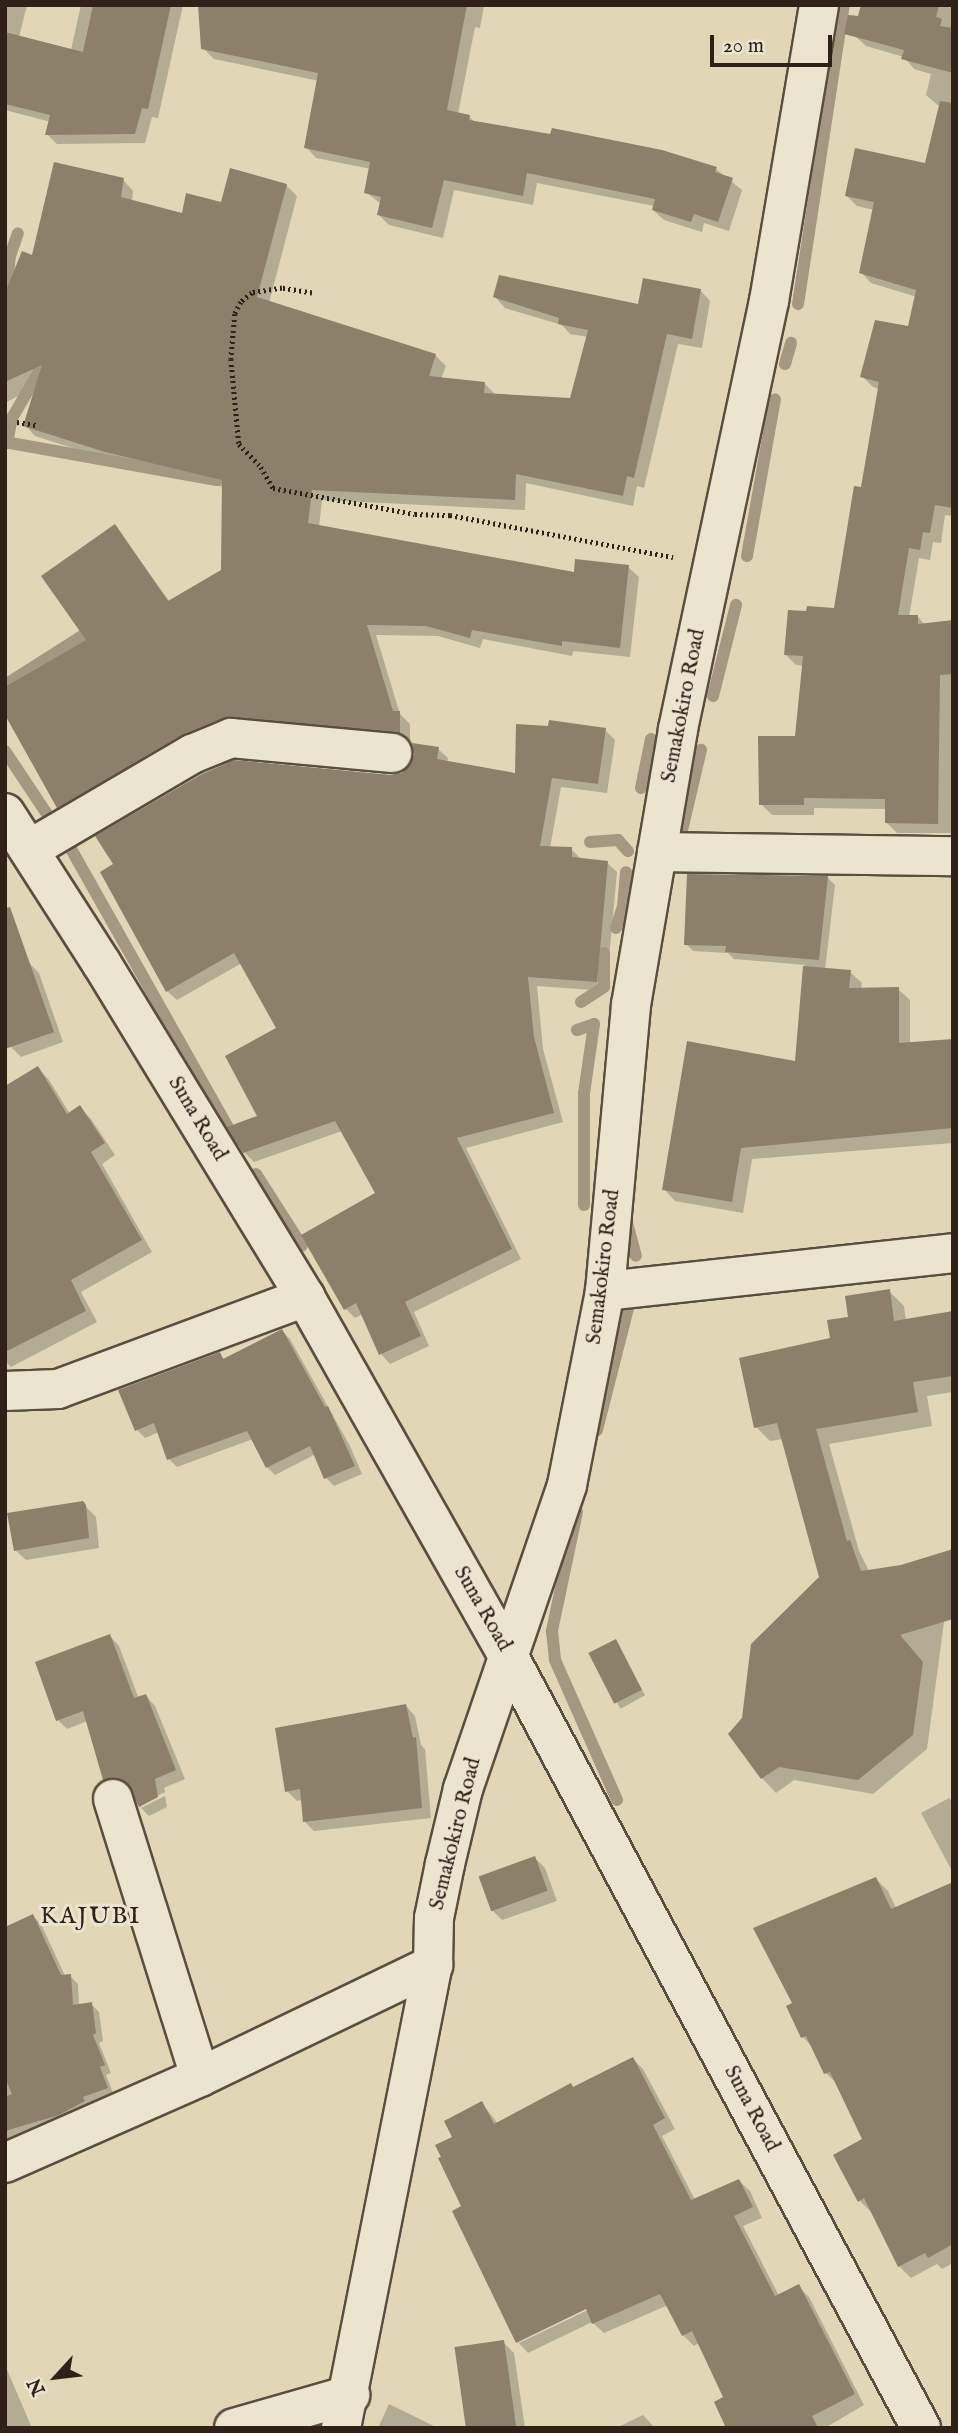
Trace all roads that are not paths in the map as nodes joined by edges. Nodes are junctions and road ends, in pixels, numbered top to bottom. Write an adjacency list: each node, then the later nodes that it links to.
1 (819, 5): 5 (street, Semakokiro Road)
2 (392, 753): 4 (street)
3 (5, 813): 4 (street, Suna Road)
4 (30, 849): 9 (street, Suna Road)
5 (657, 852): 6 (street); 8 (street, Semakokiro Road)
6 (953, 856)
7 (953, 1253): 8 (street)
8 (605, 1291): 11 (street, Semakokiro Road)
9 (305, 1297): 10 (street); 11 (street, Suna Road)
10 (5, 1391)
11 (509, 1657): 13 (street, Semakokiro Road); 18 (street, Suna Road)
12 (113, 1799): 14 (street)
13 (433, 1965): 14 (street); 16 (street, Semakokiro Road)
14 (200, 2077): 15 (street)
15 (5, 2163)
16 (345, 2411): 17 (street, Semakokiro Road)
17 (234, 2428)
18 (920, 2428)

